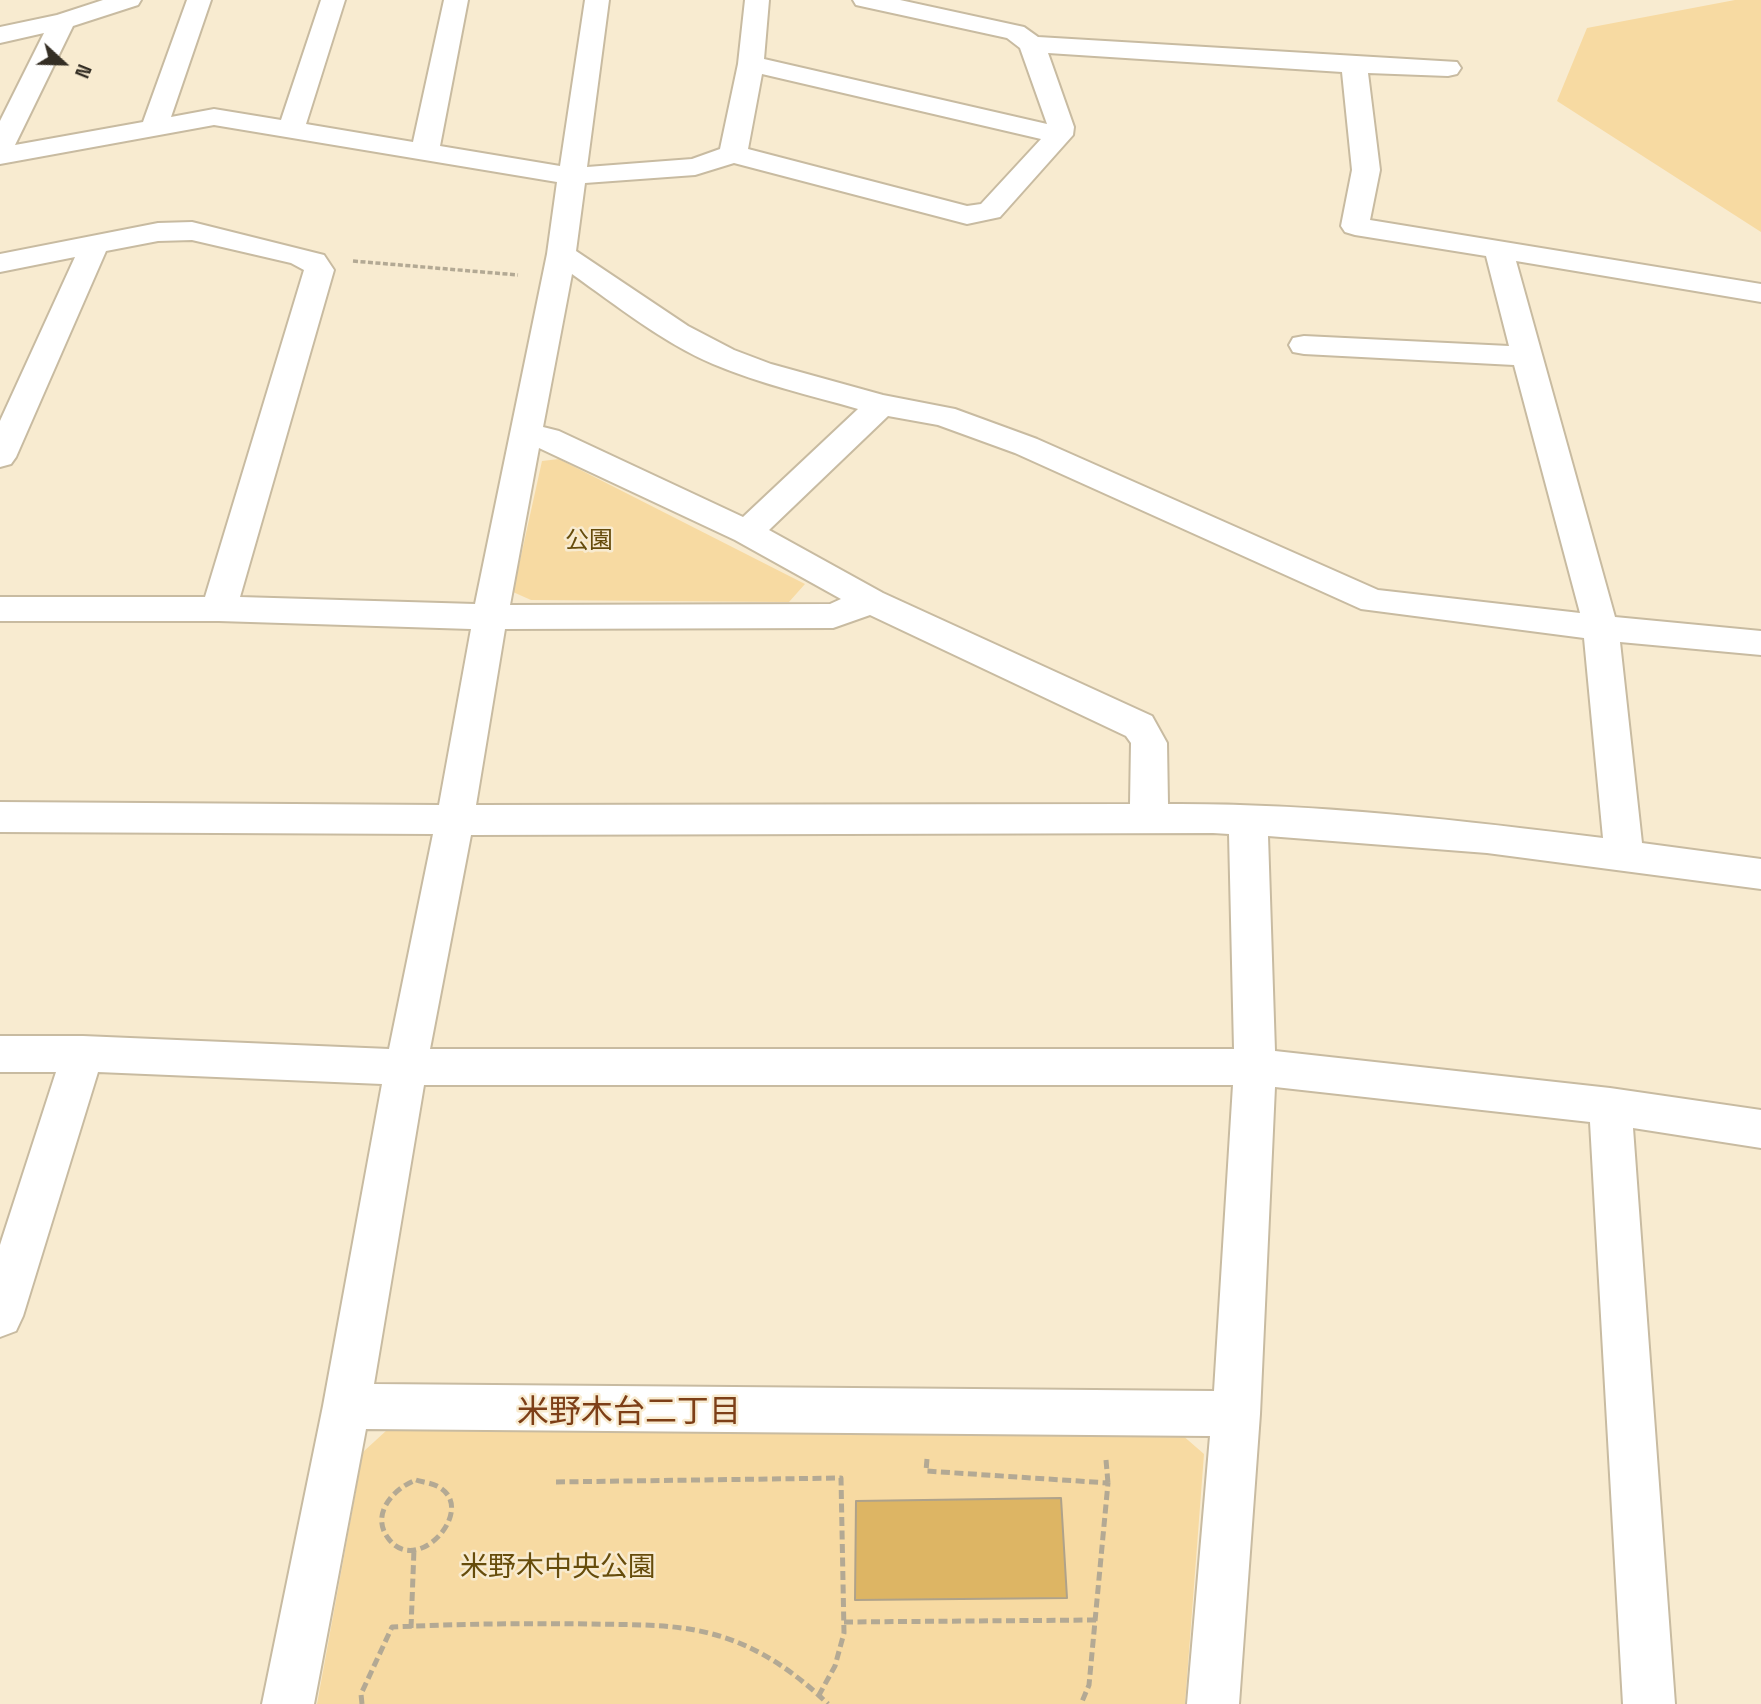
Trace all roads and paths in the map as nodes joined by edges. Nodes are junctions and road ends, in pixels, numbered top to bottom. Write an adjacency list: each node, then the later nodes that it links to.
1 (129, 0): 8 (street)
2 (199, 0): 14 (street)
3 (333, 0): 15 (street)
4 (456, 0): 18 (street)
5 (597, 0): 21 (street)
6 (757, 0): 11 (street)
7 (864, 0): 10 (street)
8 (63, 21): 9 (street); 17 (street)
9 (0, 35)
10 (1032, 44): 12 (street); 16 (street)
11 (751, 64): 16 (street); 19 (street)
12 (1354, 65): 13 (street); 23 (street)
13 (1448, 68)
14 (154, 128): 15 (street); 20 (street)
15 (291, 129): 18 (street)
16 (1059, 135): 19 (street)
17 (0, 148)
18 (425, 151): 21 (street)
19 (733, 154): 21 (street)
20 (0, 156)
21 (573, 176): 26 (street)
22 (94, 246): 24 (street); 25 (street); 32 (street)
23 (1498, 248): 27 (street); 29 (street)
24 (314, 261): 26 (path); 36 (street)
25 (0, 263)
26 (559, 266): 30 (street); 31 (street)
27 (1761, 293)
28 (1304, 345): 29 (street)
29 (1527, 356): 38 (street)
30 (881, 405): 33 (street); 38 (street)
31 (526, 437): 33 (street); 37 (street)
32 (0, 457)
33 (747, 532): 34 (street)
34 (871, 601): 37 (street); 41 (street)
35 (0, 609): 36 (street)
36 (219, 609): 37 (street)
37 (490, 617): 42 (street)
38 (1601, 628): 39 (street); 44 (street)
39 (1761, 643)
40 (0, 817): 42 (street)
41 (1149, 817): 42 (street); 43 (street)
42 (455, 820): 48 (street)
43 (1248, 820): 44 (street); 49 (street)
44 (1624, 856): 45 (street)
45 (1761, 874)
46 (0, 1054): 47 (street)
47 (83, 1054): 48 (street); 52 (street)
48 (406, 1067): 49 (street); 53 (street)
49 (1255, 1067): 50 (street); 54 (street)
50 (1610, 1107): 51 (street); 67 (street)
51 (1761, 1129)
52 (0, 1316)
53 (347, 1405): 54 (street); 62 (street)
54 (1236, 1414): 66 (street)
55 (939, 1458): 58 (path)
56 (556, 1482): 59 (path)
57 (414, 1549): 57 (path); 60 (path)
58 (1096, 1620): 59 (path); 65 (path)
59 (844, 1622): 61 (path)
60 (411, 1628): 61 (path); 63 (path)
61 (819, 1695): 64 (path)
62 (288, 1704)
63 (362, 1704)
64 (828, 1704)
65 (1081, 1704)
66 (1213, 1704)
67 (1649, 1704)

